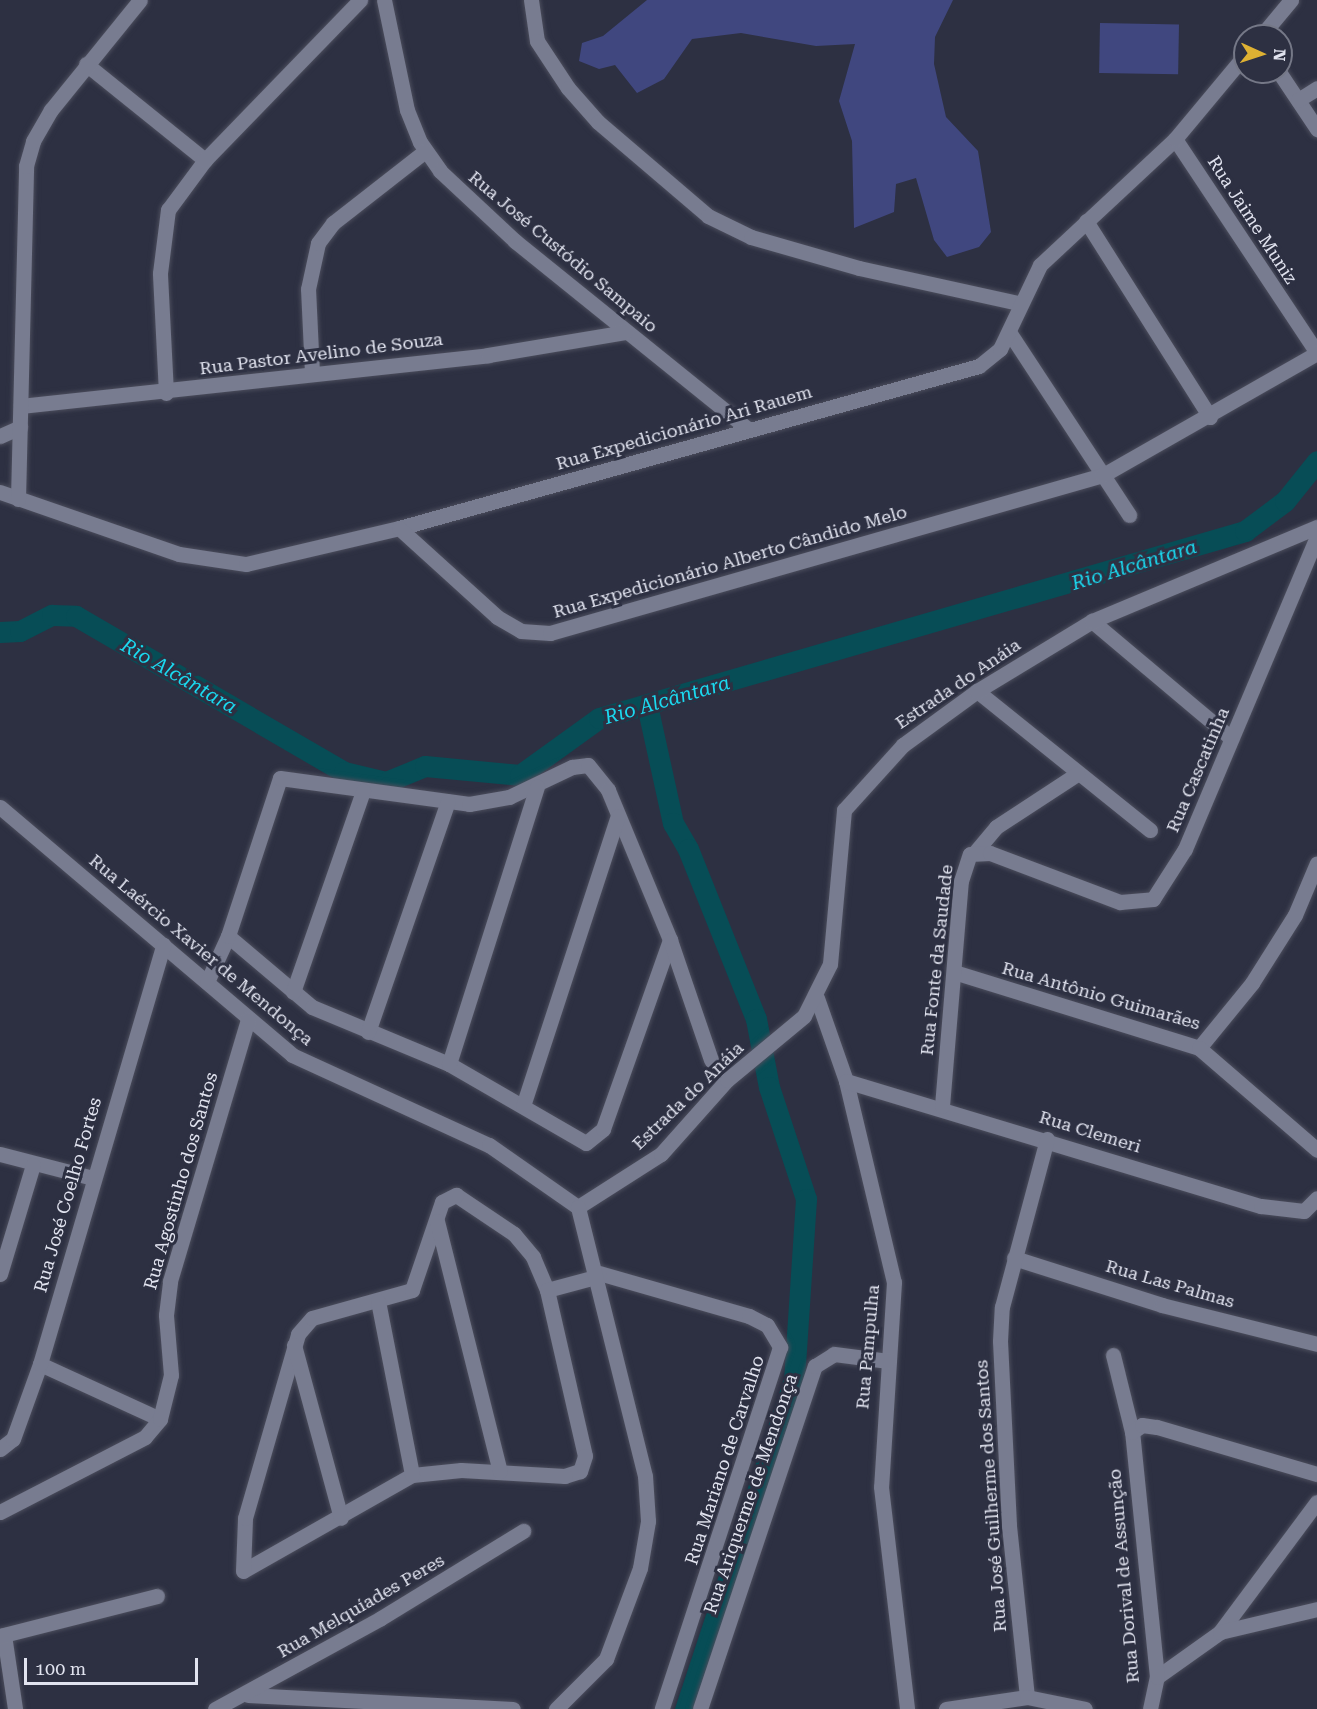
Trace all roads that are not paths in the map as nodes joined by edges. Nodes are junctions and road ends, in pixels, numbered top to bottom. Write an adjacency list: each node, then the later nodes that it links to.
1 (140, 0): 7 (street)
2 (360, 0): 15 (street)
3 (384, 0): 14 (street, Rua José Custódio Sampaio)
4 (531, 0): 17 (street)
5 (1291, 0): 6 (street)
6 (1271, 24)
7 (86, 64): 15 (street); 23 (street)
8 (1233, 69): 13 (street, Rua Expedicionário Ari Rauem)
9 (1287, 84): 11 (street)
10 (1317, 88): 11 (street)
11 (1298, 100): 12 (street)
12 (1317, 129)
13 (1175, 139): 16 (street, Rua Expedicionário Ari Rauem); 20 (street, Rua Jaime Muniz)
14 (425, 151): 18 (street, Rua José Custódio Sampaio); 21 (street)
15 (205, 160): 22 (street)
16 (1086, 221): 17 (street, Rua Expedicionário Ari Rauem); 24 (street)
17 (1018, 303): 19 (street, Rua Expedicionário Ari Rauem)
18 (626, 332): 21 (street, Rua Pastor Avelino de Souza); 26 (street, Rua José Custódio Sampaio)
19 (1010, 332): 26 (street, Rua Expedicionário Ari Rauem); 28 (street)
20 (1317, 353): 24 (street, Rua Expedicionário Alberto Cândido Melo)
21 (312, 374): 22 (street, Rua Pastor Avelino de Souza)
22 (166, 393): 23 (street, Rua Pastor Avelino de Souza)
23 (21, 406): 25 (street)
24 (1210, 417): 28 (street, Rua Expedicionário Alberto Cândido Melo)
25 (20, 427): 27 (street); 30 (street)
26 (748, 429): 33 (street, Rua Expedicionário Ari Rauem)
27 (0, 436)
28 (1103, 475): 31 (street); 33 (street, Rua Expedicionário Alberto Cândido Melo)
29 (0, 492): 30 (street, Rua Expedicionário Ari Rauem)
30 (18, 499): 33 (street, Rua Expedicionário Ari Rauem)
31 (1129, 515)
32 (1317, 527): 35 (street, Estrada do Anáia)
33 (399, 528)
34 (1317, 536): 37 (street, Rua Cascatinha)
35 (1092, 621): 36 (street, Estrada do Anáia); 37 (street)
36 (977, 691): 38 (street); 54 (street, Estrada do Anáia)
37 (1231, 738): 47 (street, Rua Cascatinha)
38 (1077, 774): 44 (street); 45 (street)
39 (537, 787): 41 (street); 43 (street); 59 (street)
40 (363, 790): 41 (street); 48 (street); 53 (street)
41 (448, 801): 56 (street)
42 (0, 807): 50 (street, Rua Laércio Xavier de Mendonça)
43 (618, 816): 49 (street); 61 (street)
44 (1150, 830)
45 (976, 851): 47 (street, Rua Fonte da Saudade); 51 (street, Rua Fonte da Saudade)
46 (1317, 863): 57 (street, Rua Antônio Guimarães)
47 (1036, 873)
48 (228, 936): 52 (street); 53 (street)
49 (670, 940): 58 (street); 61 (street)
50 (163, 945): 52 (street, Rua Laércio Xavier de Mendonça); 67 (street, Rua José Coelho Fortes)
51 (954, 972): 57 (street, Rua Antônio Guimarães); 62 (street, Rua Fonte da Saudade)
52 (207, 982): 55 (street, Rua Laércio Xavier de Mendonça)
53 (293, 992): 56 (street)
54 (817, 998): 60 (street, Rua Pampulha); 69 (street, Estrada do Anáia)
55 (248, 1019): 69 (street, Rua Laércio Xavier de Mendonça); 81 (street, Rua Agostinho dos Santos)
56 (368, 1032): 59 (street)
57 (1199, 1048): 64 (street)
58 (711, 1060)
59 (449, 1064): 61 (street)
60 (846, 1081): 62 (street, Rua Clemeri); 79 (street, Rua Pampulha)
61 (523, 1106)
62 (942, 1106): 63 (street, Rua Clemeri)
63 (1047, 1139): 68 (street, Rua Clemeri); 71 (street, Rua José Guilherme dos Santos)
64 (1317, 1150)
65 (0, 1154): 66 (street)
66 (33, 1165): 67 (street); 72 (street)
67 (93, 1178): 80 (street, Rua José Coelho Fortes)
68 (1317, 1198)
69 (578, 1207): 73 (street)
70 (437, 1221): 74 (street); 75 (street); 84 (street)
71 (1014, 1257): 76 (street, Rua Las Palmas); 97 (street, Rua José Guilherme dos Santos)
72 (0, 1274)
73 (599, 1274): 74 (street); 102 (street); 103 (street, Rua Mariano de Carvalho)
74 (547, 1290): 84 (street)
75 (378, 1301): 77 (street); 86 (street)
76 (1315, 1341)
77 (294, 1345): 89 (street); 89 (street)
78 (1113, 1355): 82 (street, Rua Dorival de Assunção)
79 (889, 1361): 104 (street, Rua Ariquerme de Mendonça); 105 (street, Rua Pampulha)
80 (40, 1364): 81 (street); 83 (street, Rua José Coelho Fortes)
81 (160, 1419): 88 (street)
82 (1131, 1436): 85 (street); 95 (street, Rua Dorival de Assunção)
83 (0, 1449)
84 (500, 1472): 86 (street)
85 (1317, 1474)
86 (412, 1475): 89 (street)
87 (1317, 1502): 93 (street)
88 (0, 1512)
89 (341, 1518)
90 (523, 1531): 96 (street, Rua Melquíades Peres)
91 (157, 1596): 94 (street)
92 (1317, 1609): 93 (street)
93 (1220, 1632): 95 (street)
94 (2, 1636): 99 (street)
95 (1157, 1677): 108 (street, Rua Dorival de Assunção)
96 (245, 1695): 98 (street); 100 (street, Rua Melquíades Peres)
97 (1027, 1697): 106 (street); 107 (street)
98 (445, 1707): 101 (street)
99 (15, 1709)
100 (215, 1709)
101 (513, 1709)
102 (556, 1709)
103 (662, 1709)
104 (700, 1709)
105 (907, 1709)
106 (946, 1709)
107 (1085, 1709)
108 (1150, 1709)

